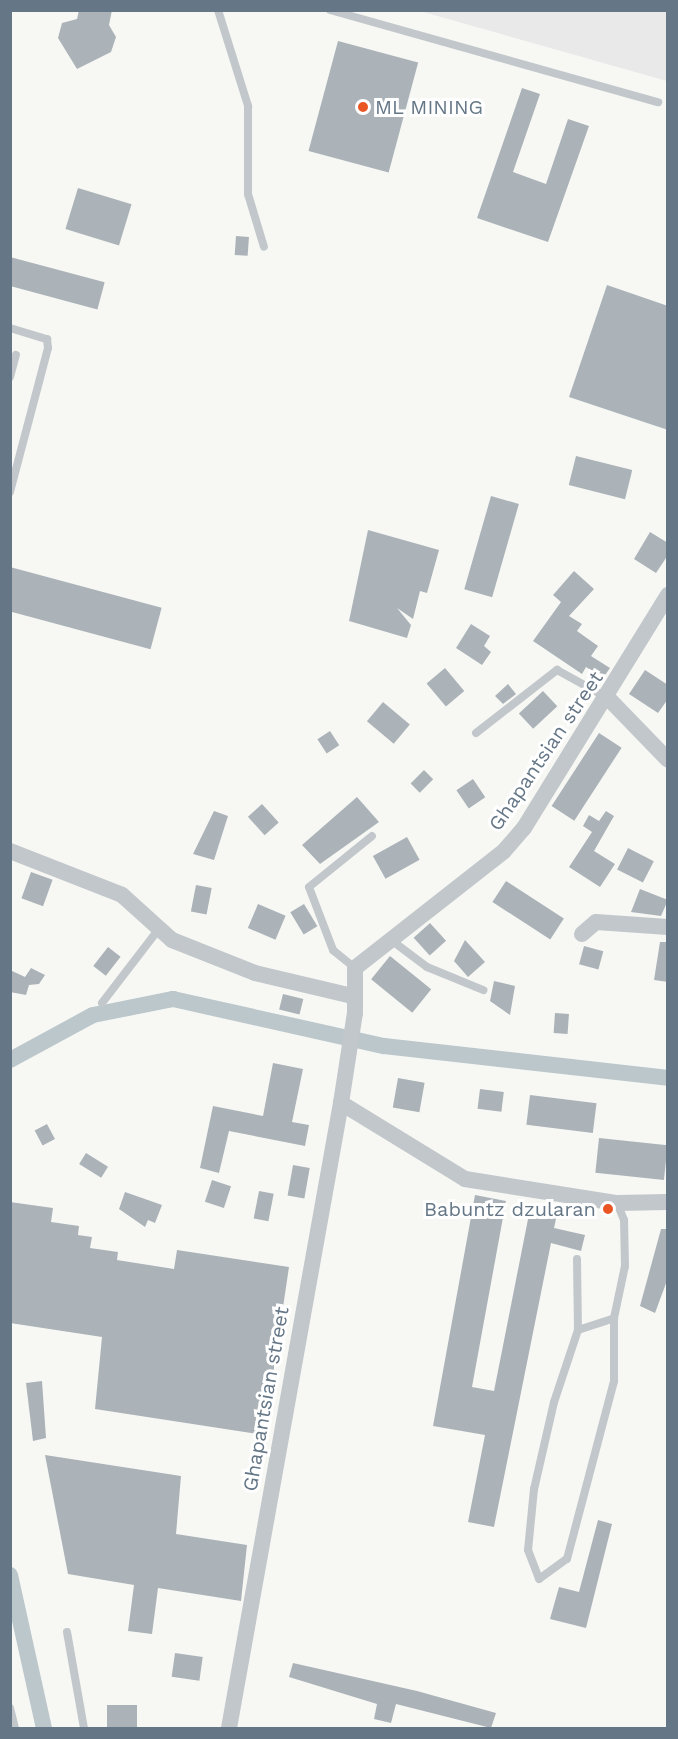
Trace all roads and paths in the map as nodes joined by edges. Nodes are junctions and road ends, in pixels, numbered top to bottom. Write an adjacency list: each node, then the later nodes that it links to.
1 (218, 10): 4 (lane)
2 (330, 10): 3 (lane)
3 (658, 102)
4 (264, 247)
5 (10, 328): 8 (lane)
6 (16, 355): 7 (lane)
7 (10, 377)
8 (10, 492)
9 (668, 595): 10 (street, Ghapantsian street)
10 (608, 698): 11 (lane); 12 (street); 18 (street, Ghapantsian street)
11 (476, 733)
12 (668, 760)
13 (372, 836): 19 (lane)
14 (10, 851): 16 (street)
15 (668, 927): 17 (street)
16 (158, 930): 21 (lane); 22 (street)
17 (582, 934)
18 (391, 940): 19 (street, Ghapantsian street); 20 (lane)
19 (355, 968): 22 (street)
20 (483, 990)
21 (102, 1003)
22 (353, 1005): 23 (street, Ghapantsian street)
23 (341, 1103): 25 (street); 33 (street, Ghapantsian street)
24 (668, 1202): 25 (street)
25 (617, 1203): 27 (lane)
26 (577, 1259): 28 (lane)
27 (614, 1318): 28 (lane); 28 (lane)
28 (578, 1330)
29 (67, 1632): 32 (lane)
30 (10, 1708): 31 (lane)
31 (15, 1728)
32 (84, 1728)
33 (229, 1728)

